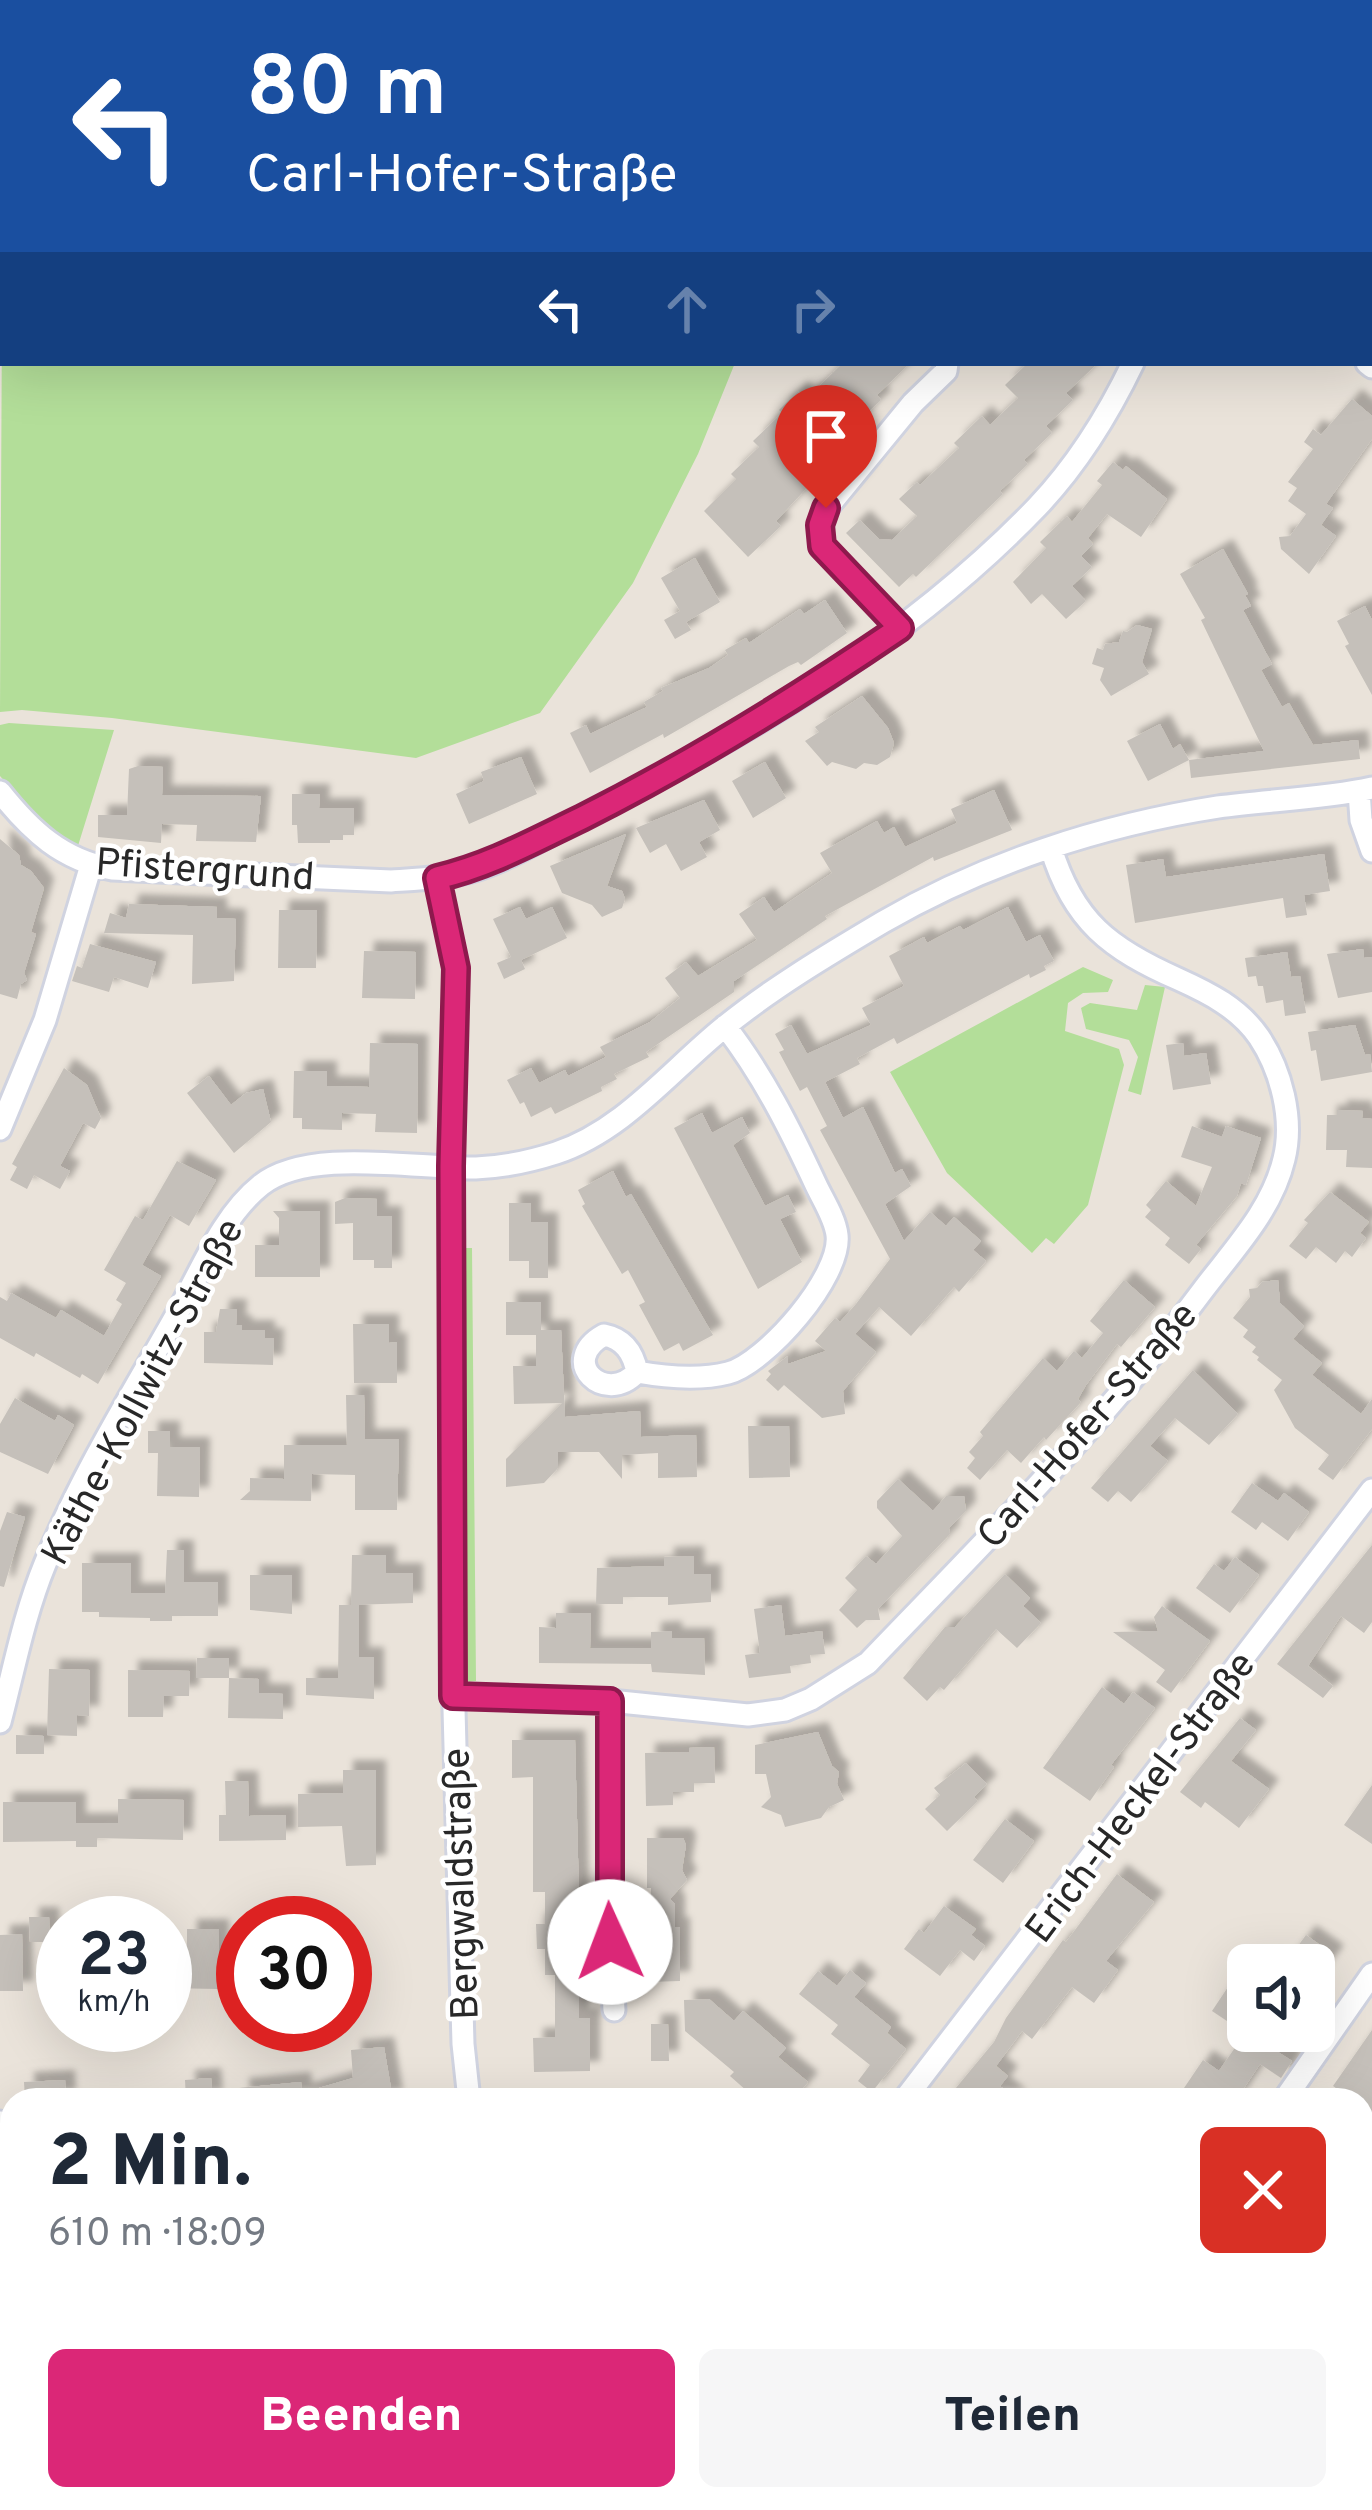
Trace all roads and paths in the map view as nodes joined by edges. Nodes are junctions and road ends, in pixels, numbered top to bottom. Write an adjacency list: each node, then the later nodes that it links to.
1 (947, 366): 3 (street)
2 (1132, 366): 3 (street, Pfistergrund)
3 (900, 628): 9 (street, Pfistergrund)
4 (1365, 790): 6 (street, Käthe-Kollwitz-Straße); 7 (street)
5 (0, 792): 8 (street, Pfistergrund)
6 (1051, 848): 10 (street, Käthe-Kollwitz-Straße); 16 (street, Carl-Hofer-Straße)
7 (1372, 851)
8 (91, 865): 9 (street, Pfistergrund); 11 (street)
9 (437, 878): 12 (street, Bergwaldstraße)
10 (725, 1026): 12 (street, Käthe-Kollwitz-Straße); 13 (street)
11 (0, 1129)
12 (451, 1166): 15 (street, Bergwaldstraße); 17 (street, Käthe-Kollwitz-Straße)
13 (637, 1372)
14 (1372, 1490): 21 (street, Erich-Heckel-Straße)
15 (453, 1696): 16 (street, Carl-Hofer-Straße); 20 (street, Bergwaldstraße)
16 (610, 1701): 19 (street)
17 (0, 1722)
18 (1372, 1974): 22 (street)
19 (614, 2010)
20 (468, 2088)
21 (913, 2088)
22 (1291, 2088)

